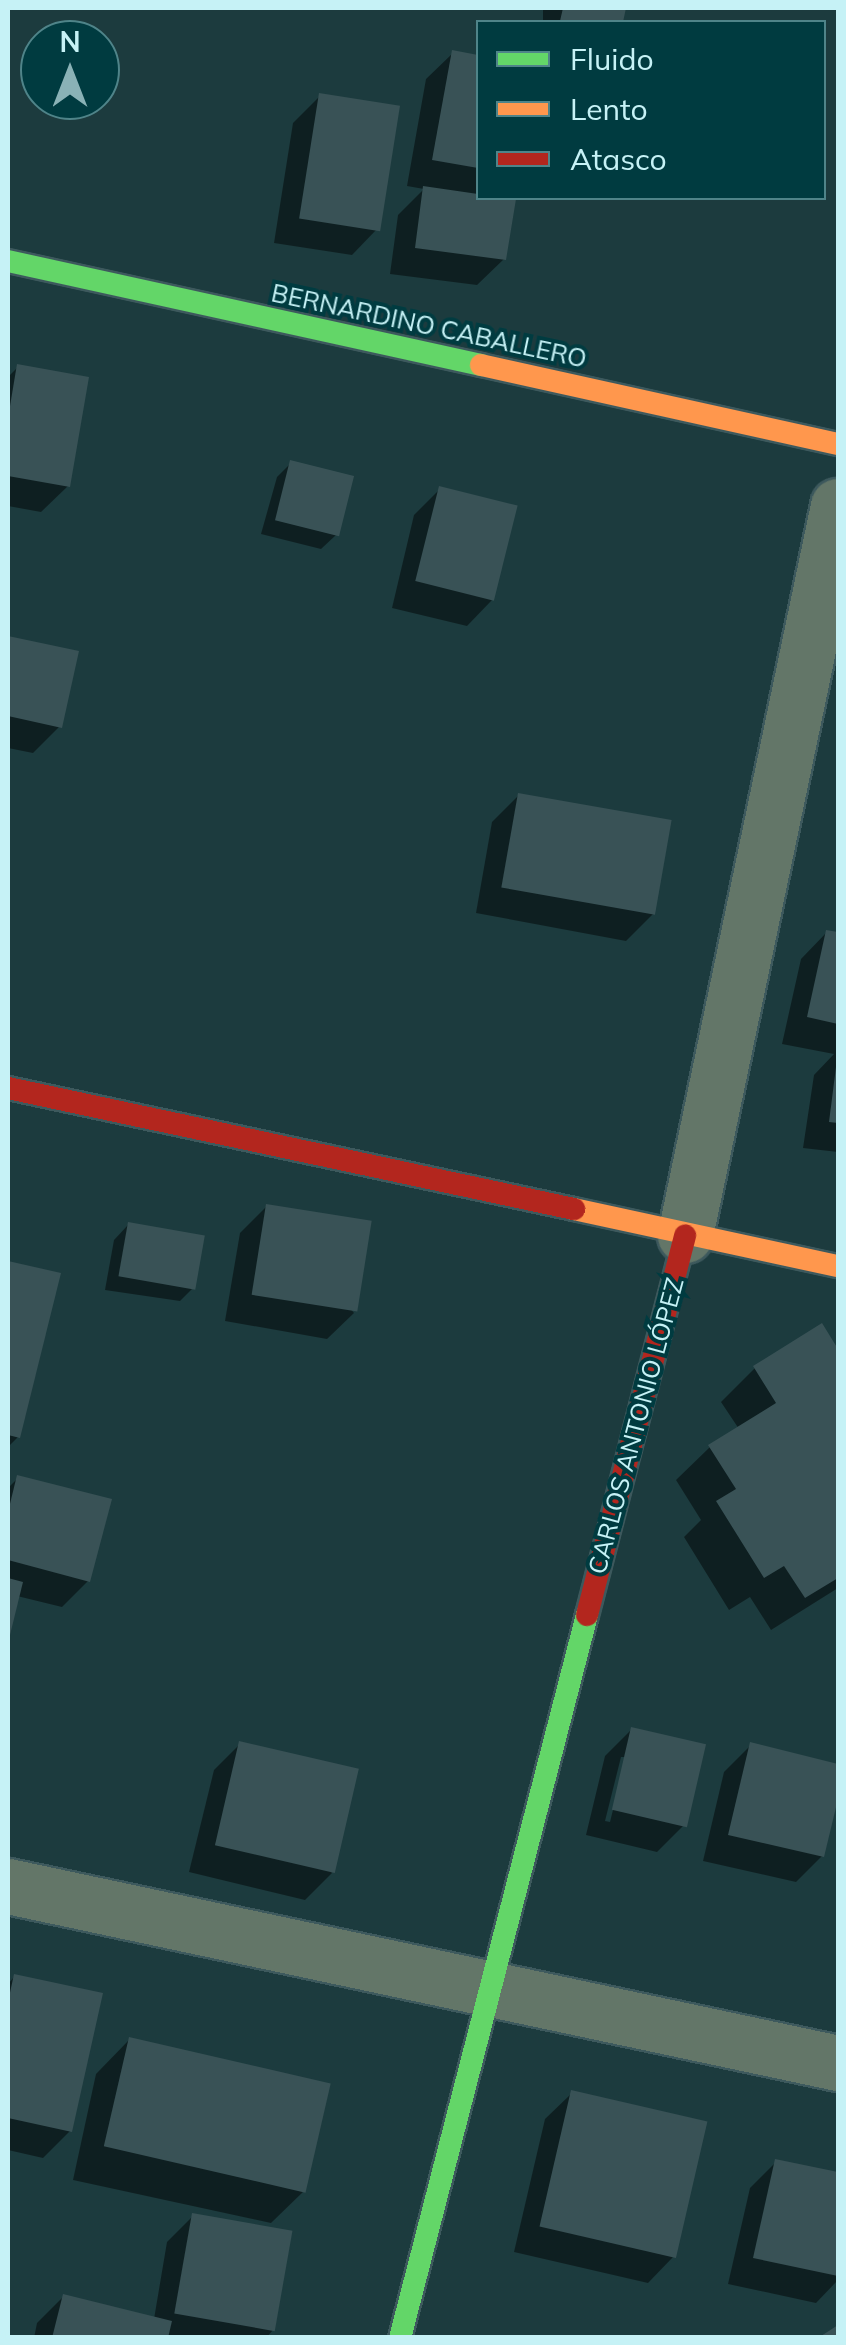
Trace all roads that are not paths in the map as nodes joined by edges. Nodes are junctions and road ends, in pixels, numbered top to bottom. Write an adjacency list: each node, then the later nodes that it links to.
1 (8, 261): 2 (street, BERNARDINO CABALLERO)
2 (838, 444)
3 (838, 506): 5 (street, CARLOS ANTONIO LÓPEZ)
4 (8, 1088): 5 (street)
5 (685, 1235): 6 (street); 8 (street, CARLOS ANTONIO LÓPEZ)
6 (838, 1266)
7 (8, 1886): 8 (street)
8 (489, 1991): 9 (street); 10 (street, CARLOS ANTONIO LÓPEZ)
9 (838, 2063)
10 (400, 2338)

